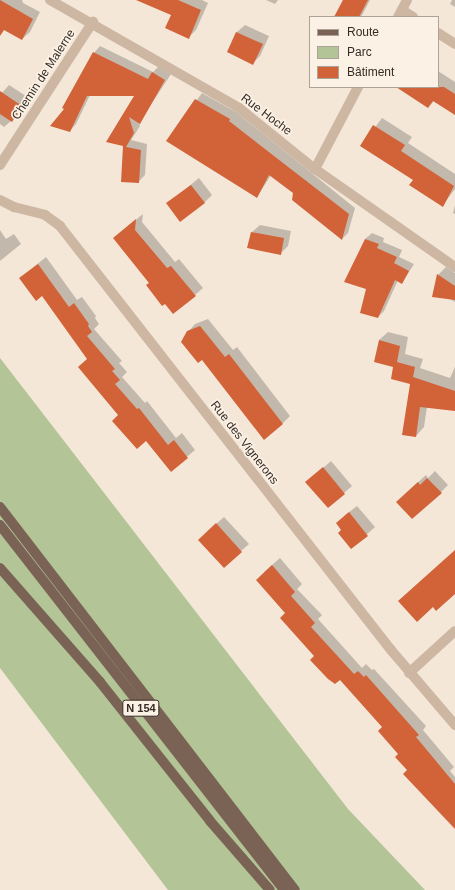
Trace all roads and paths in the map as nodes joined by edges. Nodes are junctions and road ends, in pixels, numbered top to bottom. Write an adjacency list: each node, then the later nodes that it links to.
1 (50, 0): 5 (street, Rue Hoche)
2 (407, 0): 3 (street)
3 (400, 13): 4 (street)
4 (410, 16)
5 (93, 22): 9 (street, Chemin de Malerne); 10 (street, Rue Hoche)
6 (439, 34): 7 (street)
7 (455, 44)
8 (357, 88): 10 (street)
9 (1, 163)
10 (315, 169): 12 (street, Rue Hoche)
11 (0, 200): 17 (street, Rue des Vignerons)
12 (455, 267)
13 (0, 506): 21 (main road, N 154)
14 (0, 525): 20 (main road, N 154)
15 (0, 568): 19 (main road)
16 (455, 632): 17 (street)
17 (410, 673): 18 (street, Rue des Vignerons)
18 (455, 725)
19 (270, 890)
20 (284, 890)
21 (295, 890)

